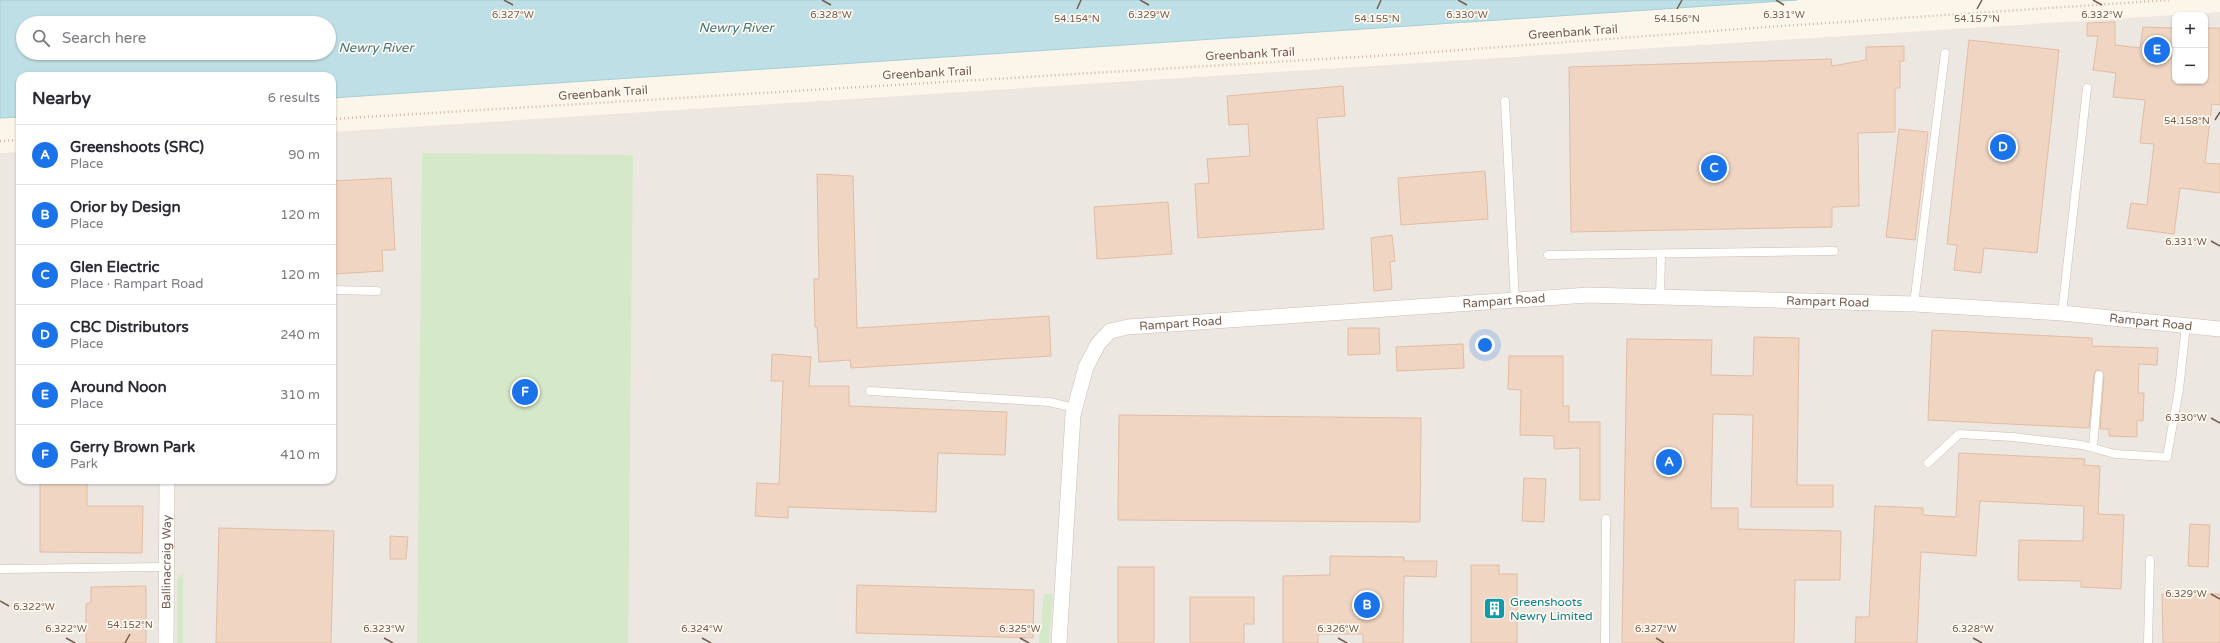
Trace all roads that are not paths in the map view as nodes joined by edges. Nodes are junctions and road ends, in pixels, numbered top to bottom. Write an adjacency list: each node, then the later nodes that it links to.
1 (1945, 53): 11 (lane)
2 (2087, 88): 12 (lane)
3 (1505, 101): 10 (lane)
4 (1834, 251): 6 (lane)
5 (1548, 255): 6 (lane)
6 (1661, 255): 9 (lane)
7 (336, 290): 8 (lane)
8 (377, 291)
9 (1660, 297): 10 (street, Rampart Road); 11 (street, Rampart Road)
10 (1515, 301): 17 (street, Rampart Road)
11 (1914, 304): 12 (street, Rampart Road)
12 (2062, 313): 13 (street, Rampart Road)
13 (2186, 325): 14 (street, Rampart Road); 18 (lane)
14 (2220, 329)
15 (2099, 375): 18 (lane)
16 (870, 391): 17 (lane)
17 (1075, 408): 26 (street, Rampart Road)
18 (2093, 447): 19 (lane)
19 (1928, 463)
20 (166, 484): 23 (street, Ballinacraig Way)
21 (1606, 519): 27 (lane)
22 (2150, 560): 28 (lane)
23 (165, 567): 24 (lane); 25 (street, Ballinacraig Way)
24 (0, 569)
25 (166, 643)
26 (1059, 643)
27 (1604, 643)
28 (2148, 643)

